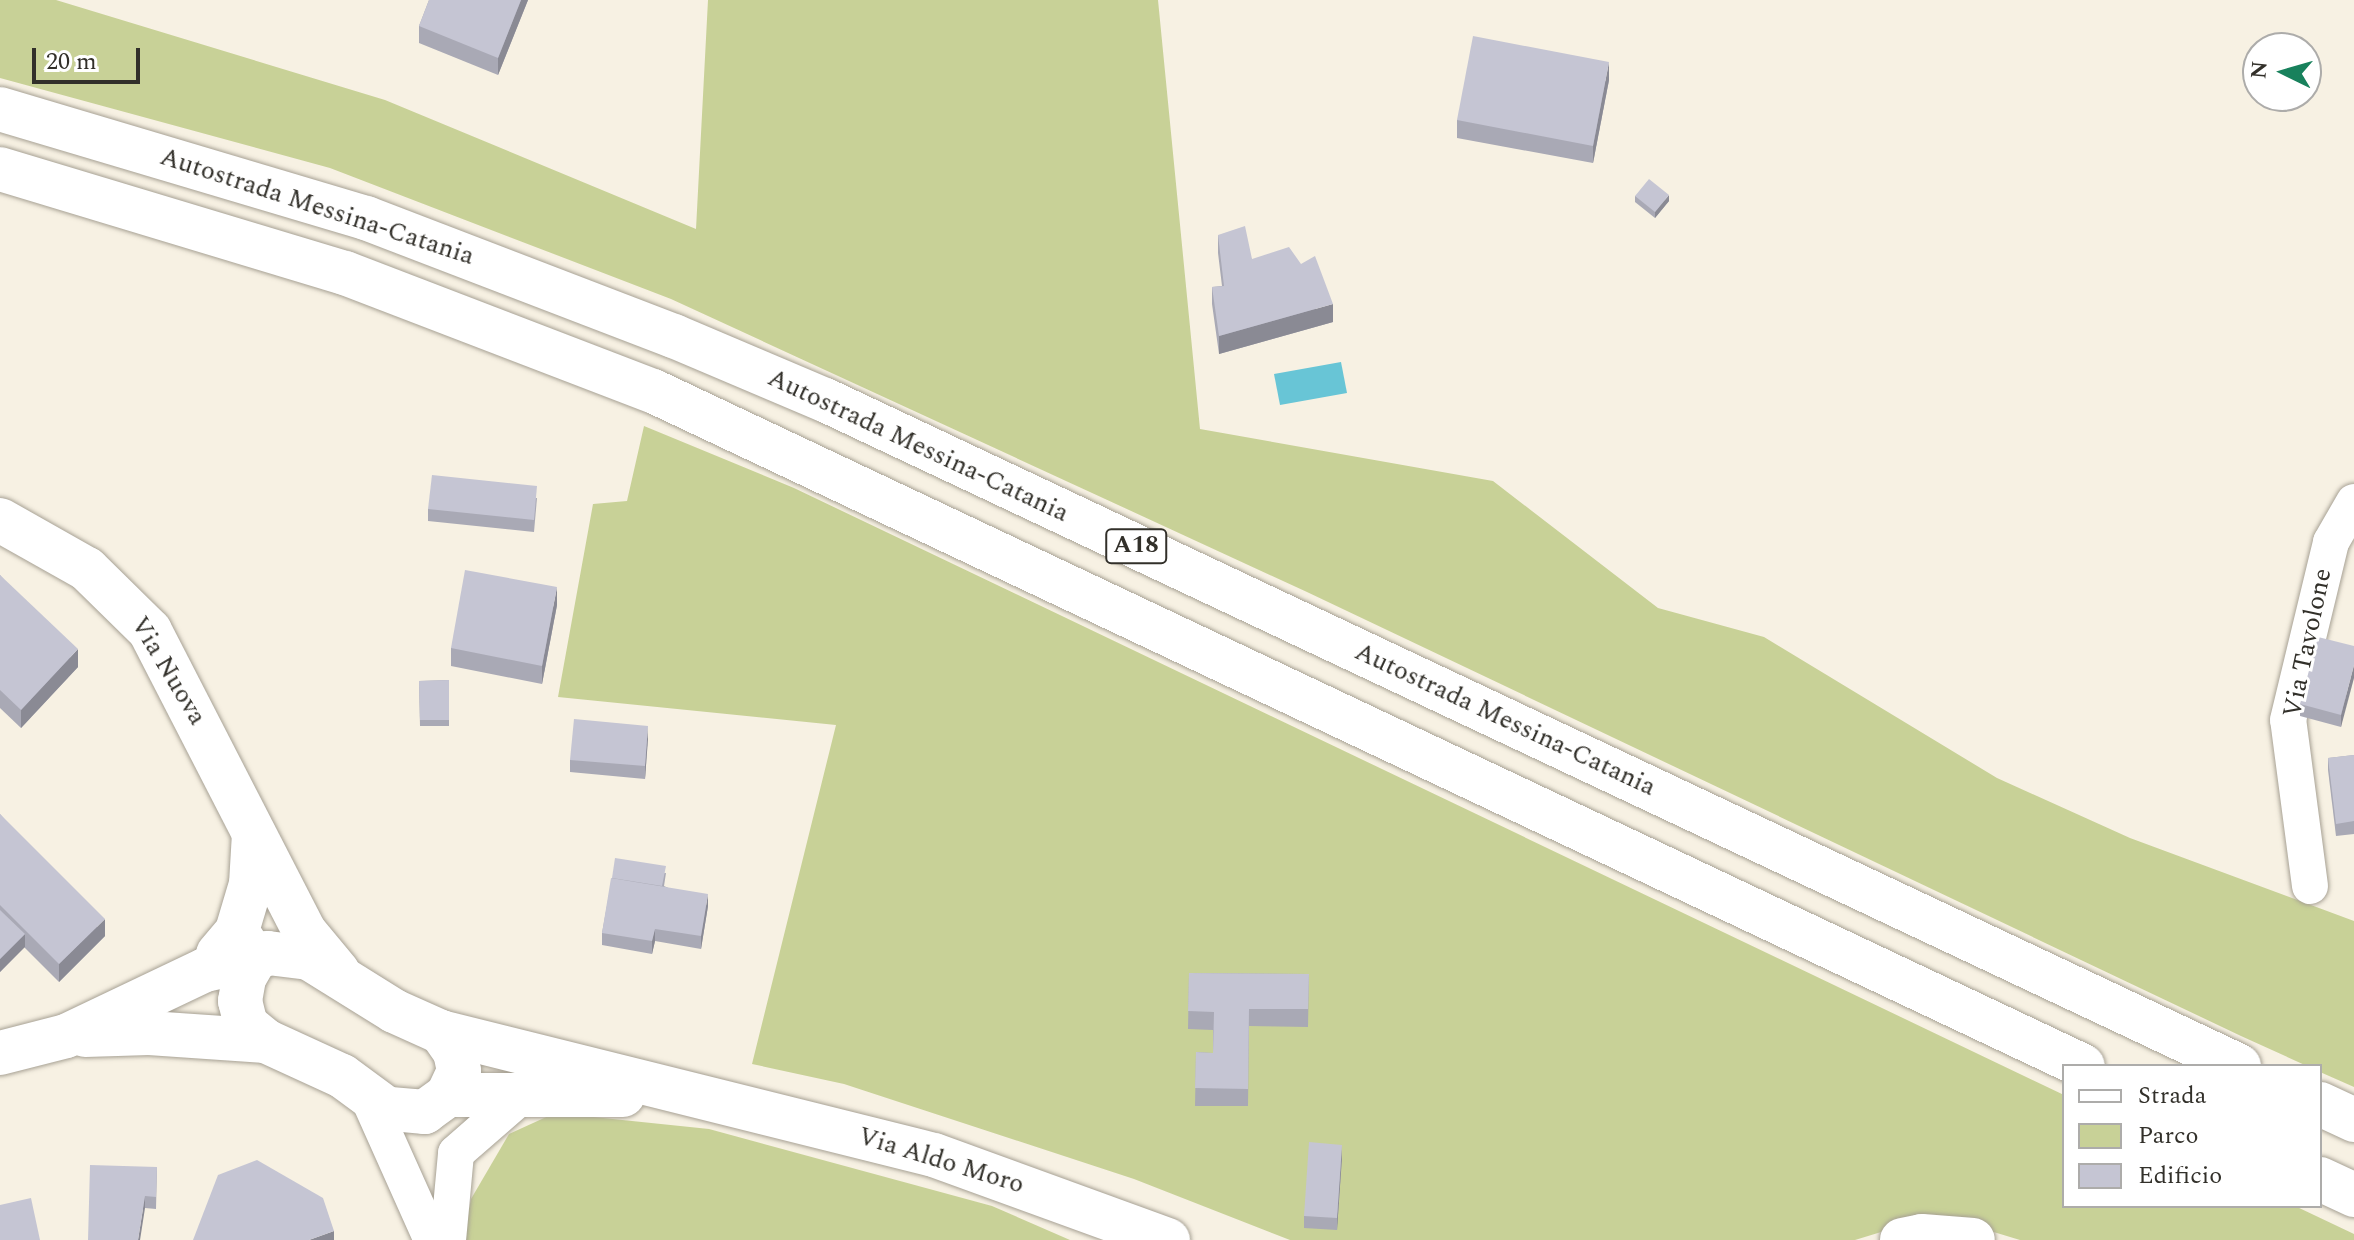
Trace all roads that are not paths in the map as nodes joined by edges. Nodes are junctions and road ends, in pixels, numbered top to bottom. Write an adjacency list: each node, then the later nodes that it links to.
1 (0, 109): 14 (main road, Autostrada Messina-Catania / A18)
2 (0, 169): 13 (main road, Autostrada Messina-Catania / A18)
3 (2354, 502): 6 (street, Via Tavolone)
4 (0, 520): 5 (main road, Via Nuova)
5 (254, 834): 7 (main road); 8 (main road, Via Nuova)
6 (2310, 886)
7 (246, 945): 8 (main road); 10 (main road); 11 (main road)
8 (340, 974): 9 (main road)
9 (441, 1032): 16 (main road); 18 (main road)
10 (66, 1036): 11 (main road); 12 (main road)
11 (266, 1041): 15 (main road)
12 (0, 1053)
13 (2079, 1064)
14 (2235, 1064)
15 (367, 1095): 16 (main road); 24 (street)
16 (448, 1095): 17 (main road); 21 (street)
17 (518, 1099): 18 (main road); 21 (street)
18 (710, 1099): 26 (main road, Via Aldo Moro)
19 (2322, 1105): 20 (main road)
20 (2354, 1120)
21 (456, 1153): 25 (street)
22 (2322, 1180): 23 (main road)
23 (2354, 1195)
24 (432, 1240)
25 (448, 1240)
26 (1168, 1240)
27 (1902, 1240): 28 (main road)
28 (1973, 1240)

